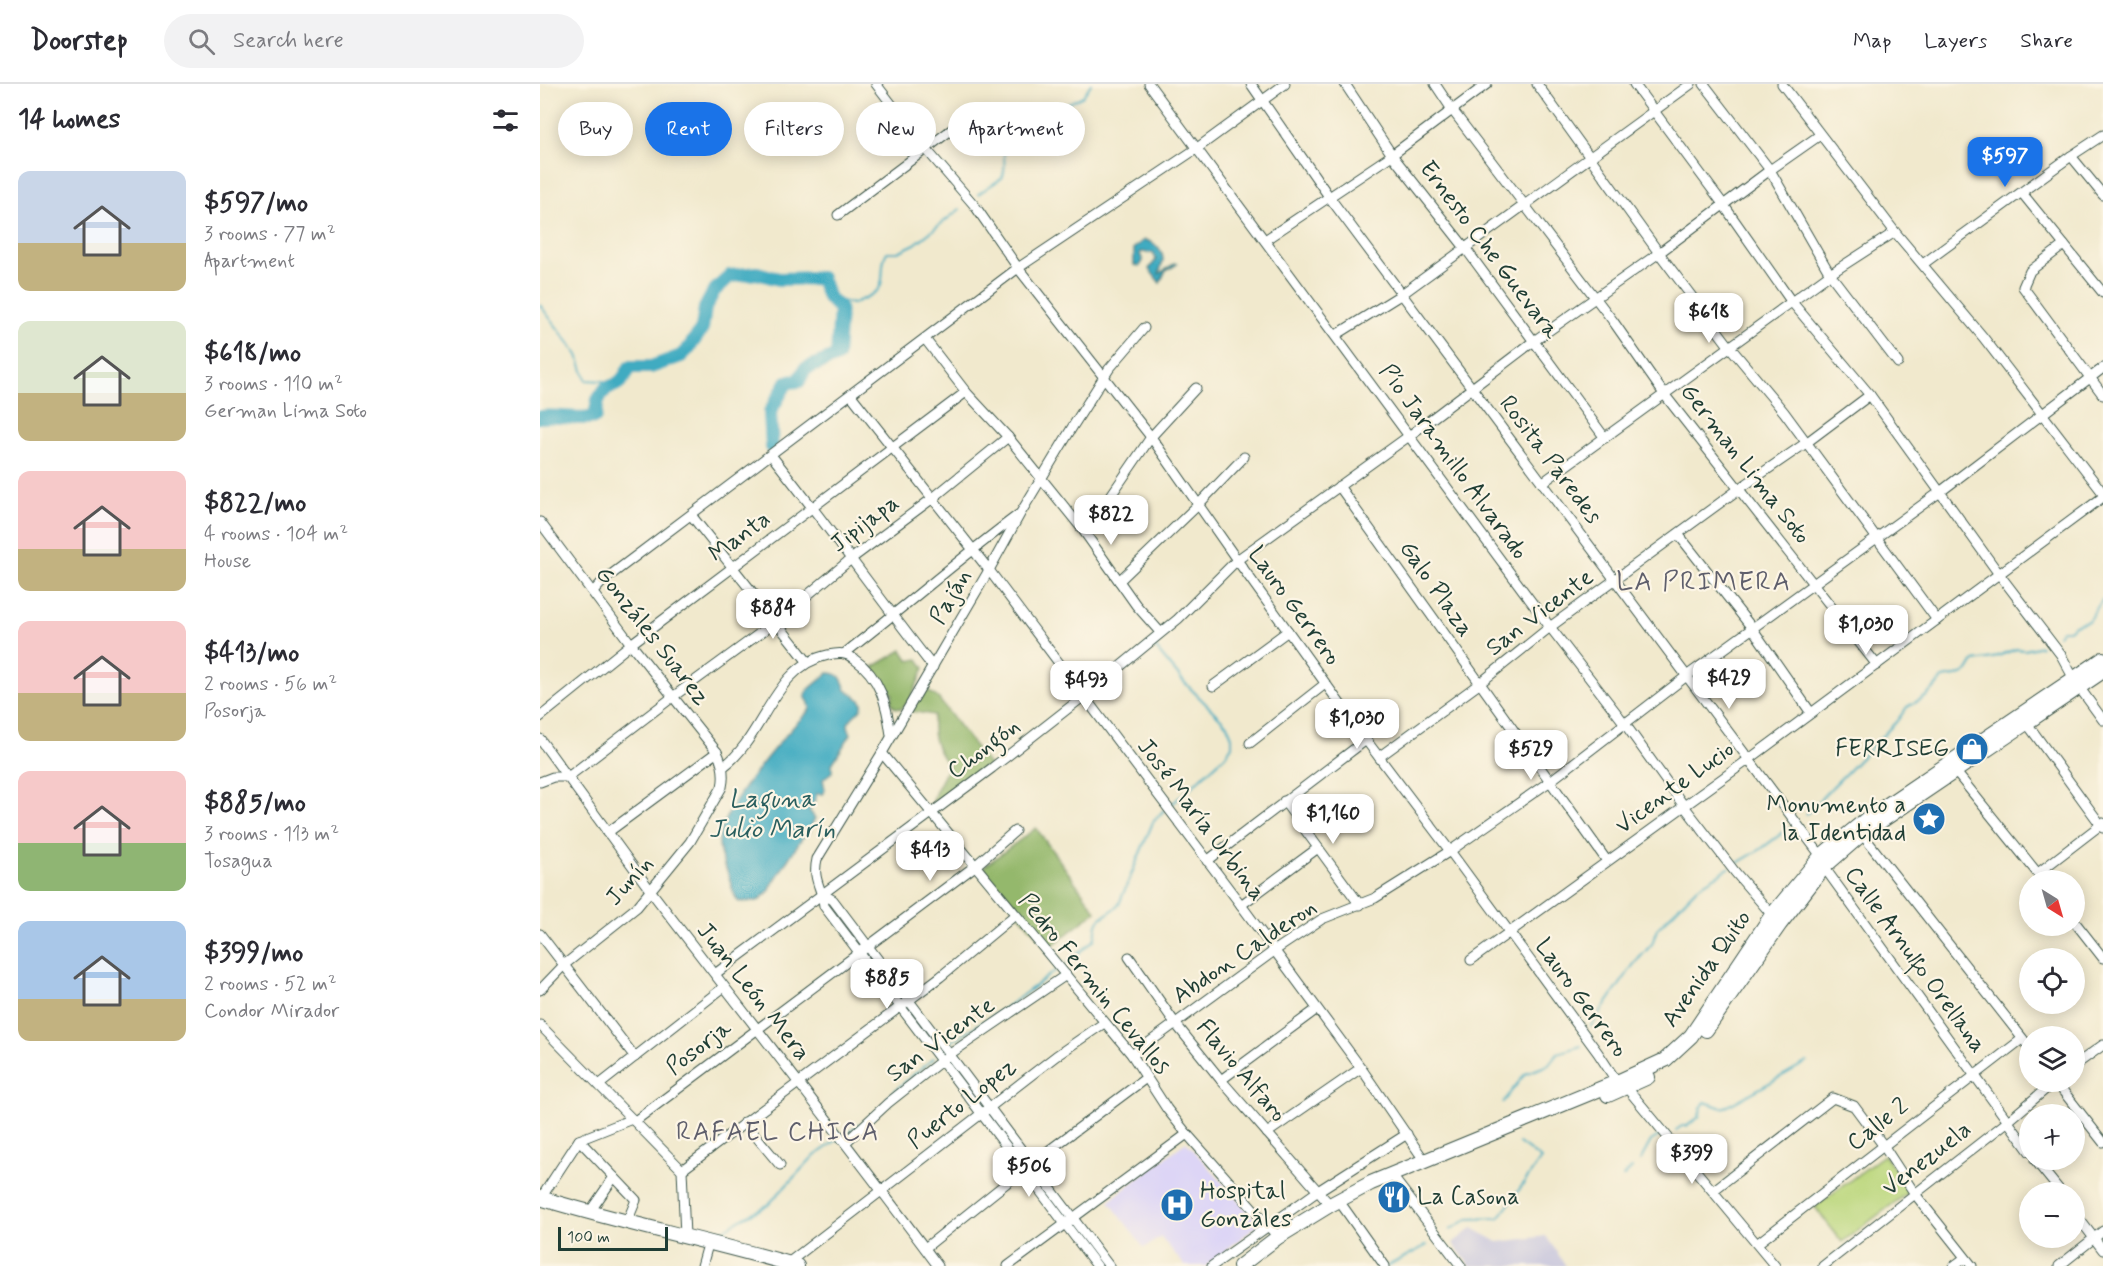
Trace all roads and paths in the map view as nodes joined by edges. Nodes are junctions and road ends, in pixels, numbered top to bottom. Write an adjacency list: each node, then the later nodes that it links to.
1 (876, 84): 14 (street, Lauro Gerrero)
2 (1149, 84): 21 (street, Pío Jaramillo Alvarado)
3 (1251, 84): 13 (street, Rosita Paredes)
4 (1285, 84): 13 (street)
5 (1345, 84): 22 (street, Ernesto Che Guevara)
6 (1435, 84): 15 (street, German Lima Soto)
7 (1487, 84): 15 (street)
8 (1537, 84): 26 (street)
9 (1634, 84): 16 (street)
10 (1691, 84): 16 (street)
11 (1704, 84): 27 (street)
12 (1782, 84): 18 (street)
13 (1261, 101): 21 (street); 30 (street, Rosita Paredes)
14 (890, 102)
15 (1453, 111): 22 (street); 31 (street, German Lima Soto)
16 (1653, 113): 26 (street); 32 (street)
17 (948, 132): 20 (street)
18 (1820, 135): 27 (street, Chongón); 34 (street)
19 (2103, 135): 25 (street)
20 (936, 141)
21 (1196, 149): 35 (street, Pío Jaramillo Alvarado); 40 (street)
22 (1392, 155): 30 (street); 37 (street, Ernesto Che Guevara)
23 (917, 156): 33 (street)
24 (932, 156): 40 (street, Lauro Gerrero)
25 (2071, 156): 28 (street); 29 (street)
26 (1590, 159): 31 (street); 38 (street)
27 (1770, 170): 32 (street, Chongón); 41 (street)
28 (2022, 193): 36 (street); 39 (street)
29 (2103, 195)
30 (1330, 198): 35 (street); 43 (street, Rosita Paredes)
31 (1525, 204): 37 (street); 44 (street, German Lima Soto)
32 (1723, 204): 38 (street, Chongón); 45 (street)
33 (838, 215)
34 (1895, 232): 39 (street); 41 (street)
35 (1265, 240): 47 (street, Pío Jaramillo Alvarado)
36 (2064, 245): 42 (street); 54 (street)
37 (1466, 249): 43 (street); 49 (street, Ernesto Che Guevara)
38 (1659, 253): 44 (street, Chongón); 50 (street)
39 (1923, 264): 62 (street)
40 (1018, 268): 48 (street); 53 (street, Lauro Gerrero)
41 (1830, 274): 45 (street); 51 (street)
42 (2103, 293)
43 (1402, 294): 47 (street); 56 (street, Rosita Paredes)
44 (1596, 299): 49 (street, Chongón); 58 (street, German Lima Soto)
45 (1791, 301): 50 (street); 61 (street)
46 (1144, 328): 53 (street, Paján)
47 (1336, 335): 64 (street, Pío Jaramillo Alvarado)
48 (925, 339): 57 (street); 60 (street)
49 (1534, 341): 56 (street, Chongón); 66 (street, Ernesto Che Guevara)
50 (1729, 346): 58 (street); 67 (street)
51 (1898, 363)
52 (2103, 368): 54 (street, Abdon Calderon)
53 (1105, 376): 63 (street, Lauro Gerrero); 71 (street, Paján)
54 (2090, 378): 59 (street); 62 (street, Abdon Calderon)
55 (1196, 388): 63 (street)
56 (1471, 388): 64 (street, Chongón); 72 (street, Rosita Paredes)
57 (966, 392): 65 (street); 68 (street, Manta)
58 (1664, 394): 66 (street); 74 (street, German Lima Soto)
59 (2103, 394)
60 (852, 395): 68 (street, José María Urbina); 69 (street)
61 (1870, 395): 67 (street, San Vicente); 75 (street)
62 (2041, 414): 75 (street, Abdon Calderon); 76 (street)
63 (1151, 436): 78 (street, Lauro Gerrero); 83 (street)
64 (1409, 436): 73 (street, Chongón); 99 (street, Pío Jaramillo Alvarado)
65 (1008, 437): 71 (street); 77 (street, Jipijapa)
66 (1605, 438): 72 (street)
67 (1806, 443): 74 (street, San Vicente); 85 (street)
68 (893, 448): 77 (street, José María Urbina); 79 (street, Manta)
69 (771, 455): 79 (street); 81 (street)
70 (1244, 457): 78 (street)
71 (1041, 480): 80 (street, Paján); 83 (street)
72 (1542, 483): 92 (street, Rosita Paredes)
73 (1339, 486): 88 (street, Chongón); 113 (street, Galo Plaza)
74 (1739, 489): 84 (street, San Vicente); 94 (street, German Lima Soto)
75 (1940, 492): 85 (street, Abdon Calderon); 91 (street)
76 (2103, 495): 91 (street, Vicente Lucio)
77 (933, 498): 86 (street, José María Urbina); 87 (street, Jipijapa)
78 (1198, 505): 88 (street, Lauro Gerrero); 93 (street)
79 (814, 508): 87 (street); 89 (street, Manta)
80 (1020, 514): 86 (street); 90 (street, Paján)
81 (691, 515): 89 (street); 95 (street)
82 (540, 522): 95 (street, Gonzáles Suarez)
83 (1083, 530): 93 (street)
84 (1678, 534): 92 (street, San Vicente); 100 (street)
85 (1875, 539): 94 (street, Abdon Calderon); 97 (street)
86 (973, 549): 90 (street, José María Urbina); 96 (street)
87 (850, 559): 96 (street); 98 (street, Jipijapa)
88 (1236, 560): 101 (street, Lauro Gerrero); 102 (street, Chongón)
89 (732, 567): 98 (street); 103 (street, Manta)
90 (989, 570): 108 (street, Paján); 116 (street, José María Urbina)
91 (1999, 574): 97 (street, Vicente Lucio); 111 (street)
92 (1616, 579): 99 (street, San Vicente); 110 (street, Rosita Paredes)
93 (1119, 581): 102 (street)
94 (1814, 583): 100 (street, Abdon Calderon); 107 (street, German Lima Soto)
95 (593, 592): 103 (street, Gonzáles Suarez)
96 (892, 616): 104 (street); 108 (street)
97 (1937, 620): 107 (street, Vicente Lucio)
98 (774, 622): 106 (street); 115 (street, Jipijapa)
99 (1550, 627): 113 (street, San Vicente); 121 (street, Pío Jaramillo Alvarado)
100 (1752, 628): 110 (street, Abdon Calderon); 117 (street)
101 (1288, 631): 112 (street, Lauro Gerrero); 114 (street)
102 (1160, 632): 116 (street, Chongón)
103 (632, 644): 115 (street, Gonzáles Suarez); 118 (street, Manta)
104 (845, 653): 106 (street); 122 (street)
105 (2103, 659): 111 (highway, Avenida Quito)
106 (807, 661): 130 (street)
107 (1877, 665): 117 (street, Vicente Lucio)
108 (933, 667): 122 (street, Paján)
109 (2103, 671): 111 (highway, Avenida Quito)
110 (1688, 675): 121 (street, Abdon Calderon); 129 (street, Rosita Paredes)
111 (2076, 683): 119 (street); 120 (highway, Avenida Quito); 147 (highway, Avenida Quito)
112 (1326, 684): 124 (street, Lauro Gerrero); 125 (street)
113 (1479, 684): 128 (street, San Vicente); 135 (street, Galo Plaza)
114 (1213, 686)
115 (674, 696): 126 (street, Gonzáles Suarez); 132 (street, Jipijapa)
116 (1084, 696): 138 (street, Chongón); 145 (street, José María Urbina)
117 (1811, 713): 129 (street, Vicente Lucio)
118 (540, 717)
119 (2103, 720)
120 (2026, 722): 131 (highway, Avenida Quito); 139 (street)
121 (1625, 724): 135 (street, Abdon Calderon); 137 (street, Pío Jaramillo Alvarado)
122 (891, 735): 127 (street, Paján)
123 (540, 739): 132 (street, Juan León Mera)
124 (1366, 740): 128 (street, Lauro Gerrero); 136 (street)
125 (1250, 743)
126 (717, 752): 130 (street, Gonzáles Suarez); 141 (street)
127 (882, 753): 138 (street, Pedro Fermin Cevallos); 152 (street, Paján)
128 (1379, 757): 144 (street, Lauro Gerrero)
129 (1748, 760): 137 (street, Vicente Lucio); 147 (street, Rosita Paredes)
130 (723, 767): 133 (street, Gonzáles Suarez)
131 (1955, 771): 142 (highway, Avenida Quito); 149 (street)
132 (568, 777): 134 (street, Jipijapa); 141 (street, Juan León Mera)
133 (724, 778): 151 (street, Junín)
134 (540, 782)
135 (1549, 782): 144 (street, Abdon Calderon); 146 (street, Galo Plaza)
136 (1284, 801): 143 (street); 145 (street)
137 (1684, 806): 146 (street, Vicente Lucio); 156 (street, Pío Jaramillo Alvarado)
138 (933, 812): 148 (street, Pedro Fermin Cevallos); 152 (street, Chongón)
139 (2102, 825): 150 (street)
140 (1015, 831): 148 (street, Posorja)
141 (607, 832): 151 (street, Juan León Mera)
142 (1862, 834): 147 (highway, Avenida Quito); 178 (street)
143 (1318, 848): 153 (street); 154 (street)
144 (1450, 851): 154 (street, Abdon Calderon); 157 (street, Lauro Gerrero)
145 (1207, 861): 153 (street, José María Urbina)
146 (1607, 861): 157 (street, Vicente Lucio)
147 (1823, 862): 156 (highway, Avenida Quito); 187 (street, Calle Arnulfo Orellana); 192 (highway, Avenida Quito)
148 (975, 866): 155 (street, Pedro Fermin Cevallos); 160 (street, Posorja)
149 (2034, 870)
150 (2048, 870)
151 (650, 890): 166 (street, Junín); 167 (street, Juan León Mera)
152 (822, 894): 160 (street); 162 (street, Paján); 167 (street, Chongón)
153 (1241, 905): 161 (street, José María Urbina)
154 (1360, 905): 161 (street, Abdon Calderon)
155 (1015, 915): 168 (street, Pedro Fermin Cevallos); 171 (street)
156 (1772, 915): 192 (highway, Avenida Quito)
157 (1508, 932): 165 (street, Vicente Lucio); 192 (street, Lauro Gerrero)
158 (540, 934): 166 (street)
159 (2085, 935): 164 (street)
160 (868, 946): 162 (street, Posorja); 171 (street)
161 (1274, 951): 173 (street, José María Urbina); 175 (street, Abdon Calderon)
162 (859, 952): 172 (street, Paján); 177 (street, Posorja)
163 (1129, 957): 175 (street, Flavio Alfaro)
164 (2103, 958)
165 (1471, 960)
166 (564, 965): 170 (street, Junín); 183 (street)
167 (715, 974): 169 (street, Juan León Mera)
168 (1066, 975): 174 (street, Pedro Fermin Cevallos); 181 (street, San Vicente)
169 (724, 987): 177 (street, Juan León Mera); 183 (street)
170 (540, 990)
171 (909, 1000): 172 (street); 181 (street)
172 (900, 1006): 185 (street, Paján); 190 (street)
173 (1317, 1009): 186 (street, José María Urbina); 189 (street)
174 (1104, 1023): 182 (street, Pedro Fermin Cevallos); 195 (street, Puerto Lopez)
175 (1175, 1023): 182 (street, Abdon Calderon); 189 (street, Flavio Alfaro)
176 (540, 1025): 191 (street)
177 (756, 1029): 190 (street, Juan León Mera); 196 (street, Posorja)
178 (2019, 1035)
179 (2019, 1041): 187 (street, Calle 2)
180 (2103, 1044): 184 (street)
181 (950, 1054): 185 (street, San Vicente); 195 (street)
182 (1132, 1054): 188 (street, Pedro Fermin Cevallos)
183 (635, 1057): 191 (street)
184 (2085, 1058)
185 (942, 1061): 195 (street, Paján); 204 (street, San Vicente)
186 (1361, 1068): 199 (street); 201 (street, José María Urbina)
187 (1975, 1075): 198 (street, Calle Arnulfo Orellana); 206 (street, Calle 2)
188 (1146, 1078): 200 (street, Pedro Fermin Cevallos); 209 (street)
189 (1221, 1080): 199 (street, Flavio Alfaro)
190 (798, 1082): 197 (street); 204 (street, Juan León Mera)
191 (599, 1085): 196 (street)
192 (1622, 1085): 207 (highway, Avenida Quito); 212 (highway, Avenida Quito); 213 (street, Lauro Gerrero)
193 (2043, 1092): 198 (street, Venezuela)
194 (2063, 1092): 205 (street)
195 (986, 1110): 209 (street); 214 (street, Puerto Lopez)
196 (633, 1120): 203 (street, Posorja); 210 (street)
197 (744, 1122): 208 (street); 210 (street)
198 (2007, 1122): 202 (street, Calle Arnulfo Orellana); 216 (street, Venezuela)
199 (1267, 1133): 215 (street, Flavio Alfaro)
200 (1186, 1134): 220 (street); 222 (street, Pedro Fermin Cevallos)
201 (1407, 1134): 207 (street, José María Urbina); 215 (street)
202 (2019, 1138)
203 (579, 1140): 211 (street); 217 (street)
204 (846, 1142): 214 (street, Juan León Mera)
205 (2103, 1142)
206 (1884, 1145): 213 (street); 216 (street); 229 (street, Calle 2)
207 (1424, 1160): 218 (highway, Avenida Quito)
208 (780, 1165)
209 (1028, 1166): 220 (street); 230 (street)
210 (682, 1170): 225 (street)
211 (614, 1177): 219 (street); 221 (street)
212 (1396, 1181): 218 (highway, Avenida Quito); 244 (street)
213 (1714, 1190): 229 (street, Lauro Gerrero)
214 (881, 1191): 230 (street, Juan León Mera); 234 (street, Puerto Lopez)
215 (1318, 1191): 218 (street, Flavio Alfaro); 222 (street)
216 (1915, 1194): 232 (street); 246 (street, Venezuela)
217 (541, 1198): 219 (highway)
218 (1337, 1206): 226 (highway, Avenida Quito); 235 (street, Flavio Alfaro); 243 (highway, Avenida Quito)
219 (589, 1213): 221 (highway)
220 (1069, 1221): 238 (street); 239 (street); 240 (street)
221 (627, 1222): 225 (highway)
222 (1268, 1225): 226 (street, Pedro Fermin Cevallos); 241 (street)
223 (2085, 1226): 227 (street)
224 (2103, 1231): 227 (street)
225 (685, 1236): 228 (highway)
226 (1278, 1237): 242 (highway, Avenida Quito)
227 (2094, 1238): 231 (street); 249 (street)
228 (709, 1242): 233 (highway); 236 (street)
229 (1758, 1243): 245 (street, Lauro Gerrero)
230 (925, 1248): 237 (street, Juan León Mera)
231 (2103, 1250)
232 (1965, 1258): 247 (street); 248 (street)
233 (770, 1262): 234 (highway)
234 (793, 1265)
235 (1385, 1265)
236 (702, 1266)
237 (938, 1266)
238 (1008, 1266)
239 (1097, 1266)
240 (1109, 1266)
241 (1212, 1266)
242 (1240, 1266)
243 (1254, 1266)
244 (1461, 1266)
245 (1775, 1266)
246 (1823, 1266)
247 (1954, 1266)
248 (1972, 1266)
249 (2059, 1266)

